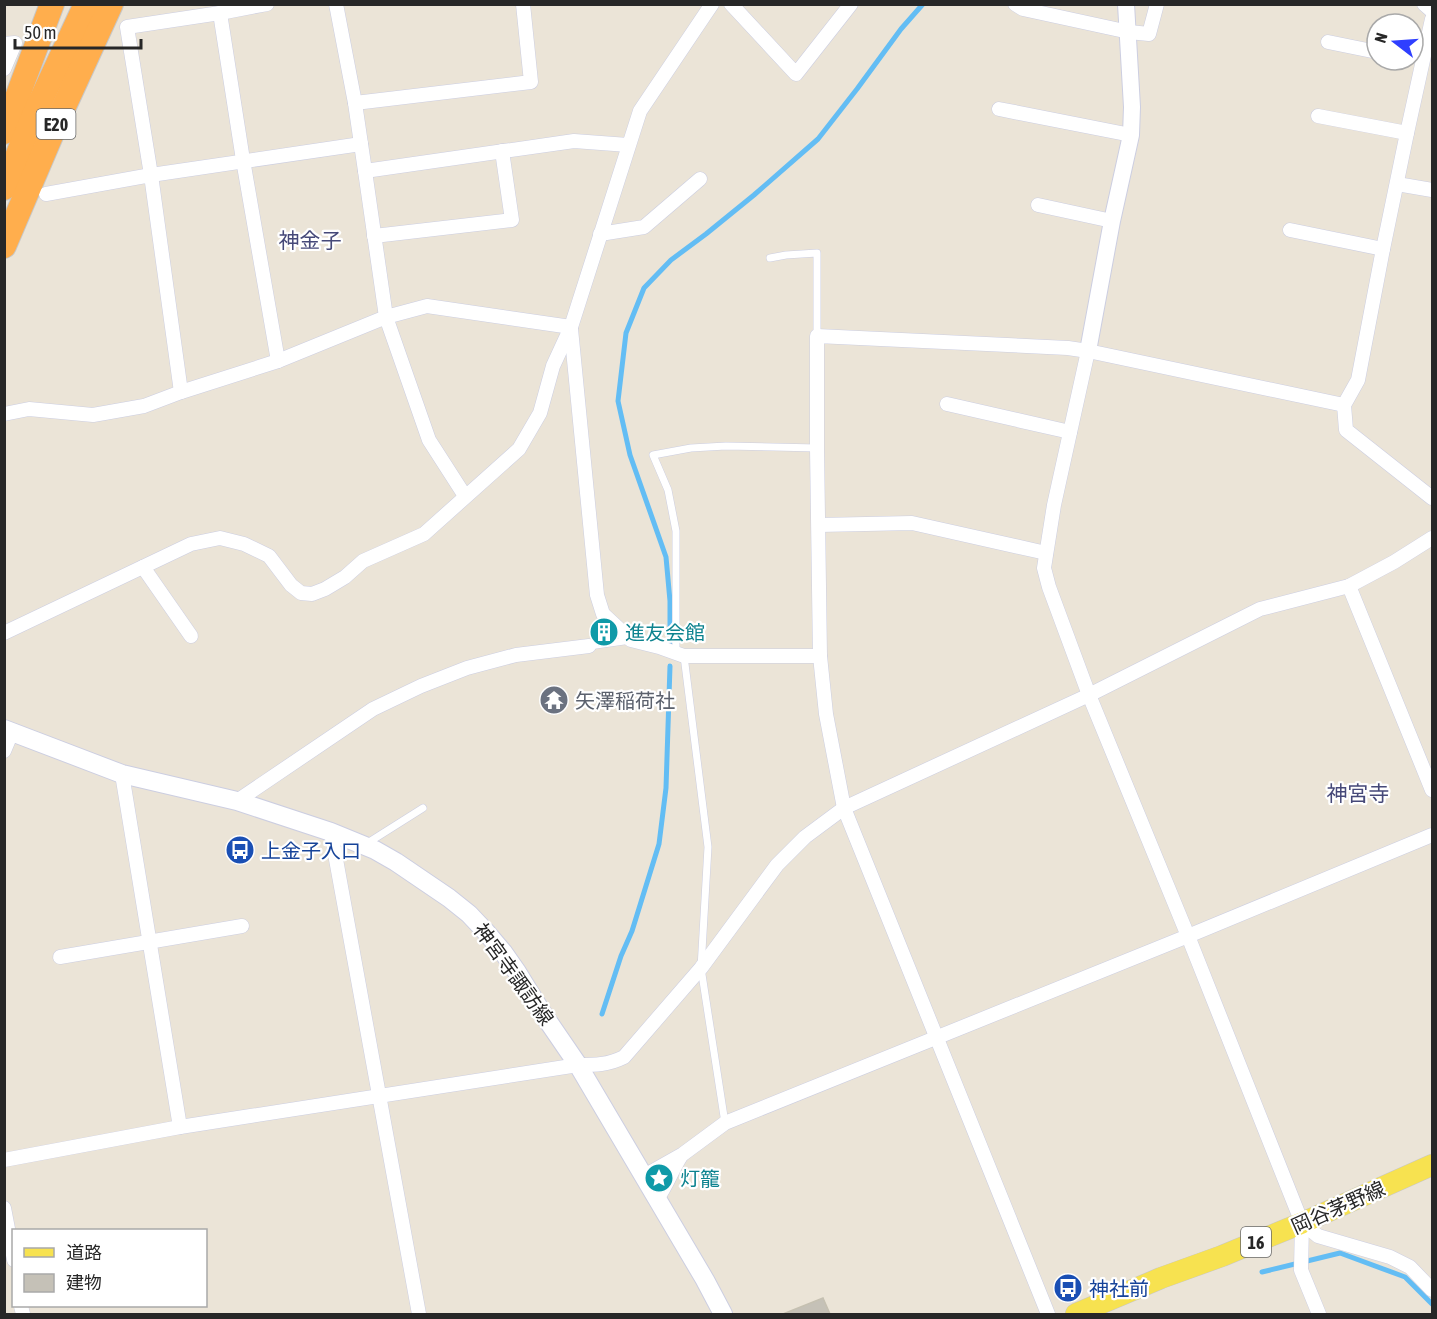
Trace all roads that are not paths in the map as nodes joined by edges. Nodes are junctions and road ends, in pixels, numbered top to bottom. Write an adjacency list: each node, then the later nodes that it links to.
1 (52, 4): 27 (highway)
2 (86, 4): 38 (highway, E20)
3 (111, 4): 46 (highway, E20)
4 (267, 4): 15 (street)
5 (336, 4): 24 (street)
6 (524, 4): 24 (street)
7 (712, 4): 31 (street)
8 (731, 4): 9 (street)
9 (851, 4)
10 (1015, 4): 17 (street)
11 (1126, 4): 17 (street)
12 (1157, 4): 17 (street)
13 (1424, 4): 14 (street)
14 (1432, 11)
15 (220, 13): 33 (street); 35 (street)
16 (1432, 19): 18 (street)
17 (1129, 32): 29 (street)
18 (1425, 40)
19 (1328, 42): 21 (street)
20 (4, 44): 22 (street)
21 (1365, 50)
22 (4, 69)
23 (1416, 72): 28 (street)
24 (355, 103): 30 (street)
25 (999, 109): 29 (street)
26 (1318, 116): 28 (street)
27 (4, 132)
28 (1407, 133): 37 (street)
29 (1131, 135): 42 (street)
30 (362, 144): 33 (street); 34 (street)
31 (628, 145): 32 (street); 44 (street)
32 (502, 152): 34 (street); 45 (street)
33 (243, 160): 35 (street); 53 (street)
34 (365, 171): 45 (street)
35 (151, 175): 40 (street); 54 (street)
36 (700, 179): 44 (street)
37 (1396, 184): 39 (street); 47 (street)
38 (4, 188)
39 (1432, 190)
40 (46, 194)
41 (1038, 206): 42 (street)
42 (1112, 221): 52 (street)
43 (1290, 230): 47 (street)
44 (600, 234): 50 (street)
45 (374, 236): 49 (street)
46 (4, 246)
47 (1383, 249): 56 (street)
48 (770, 258): 51 (lane)
49 (386, 317): 50 (street); 53 (street); 60 (street)
50 (571, 327): 60 (street); 69 (street)
51 (817, 336): 52 (street); 59 (street)
52 (1088, 351): 56 (street); 58 (street)
53 (278, 361): 54 (street)
54 (181, 392): 57 (street)
55 (947, 404): 58 (street)
56 (1344, 405): 61 (street)
57 (4, 414)
58 (1070, 432): 64 (street)
59 (817, 448): 62 (street); 71 (lane)
60 (465, 496): 65 (street)
61 (1432, 498)
62 (819, 525): 64 (street); 72 (street)
63 (1432, 538): 66 (street)
64 (1046, 553): 73 (street)
65 (143, 567): 67 (street); 68 (street)
66 (1349, 586): 73 (street); 77 (street)
67 (4, 633)
68 (191, 636)
69 (631, 640): 70 (lane); 71 (street)
70 (589, 646): 78 (street)
71 (680, 655): 72 (street); 88 (lane)
72 (820, 656): 80 (street)
73 (1089, 696): 80 (street); 85 (street)
74 (8, 731): 75 (street); 76 (main road, 神宮寺諏訪線)
75 (4, 751)
76 (122, 774): 78 (main road, 神宮寺諏訪線); 86 (street)
77 (1432, 790)
78 (237, 801): 81 (main road, 神宮寺諏訪線)
79 (423, 808): 83 (lane)
80 (844, 808): 88 (street); 89 (street)
81 (331, 832): 83 (main road, 神宮寺諏訪線); 91 (street)
82 (1432, 835): 85 (street)
83 (364, 845): 90 (main road, 神宮寺諏訪線)
84 (242, 926): 86 (street)
85 (1188, 936): 89 (street); 100 (street)
86 (150, 942): 87 (street); 93 (street)
87 (60, 957)
88 (701, 968): 90 (street); 92 (lane)
89 (936, 1038): 92 (street); 105 (street)
90 (578, 1065): 91 (street); 97 (main road, 神宮寺諏訪線)
91 (380, 1095): 93 (street); 103 (street)
92 (726, 1123): 94 (street)
93 (180, 1128): 95 (street)
94 (682, 1154): 97 (street); 98 (street)
95 (4, 1160)
96 (1432, 1165): 100 (main road, 岡谷茅野線 / 16)
97 (644, 1176): 98 (main road, 神宮寺諏訪線)
98 (657, 1199): 104 (main road, 神宮寺諏訪線)
99 (4, 1208): 101 (street)
100 (1302, 1223): 102 (street); 106 (main road, 岡谷茅野線 / 16); 107 (street)
101 (12, 1250)
102 (1432, 1290)
103 (419, 1314)
104 (723, 1314)
105 (1048, 1314)
106 (1076, 1314)
107 (1319, 1314)

